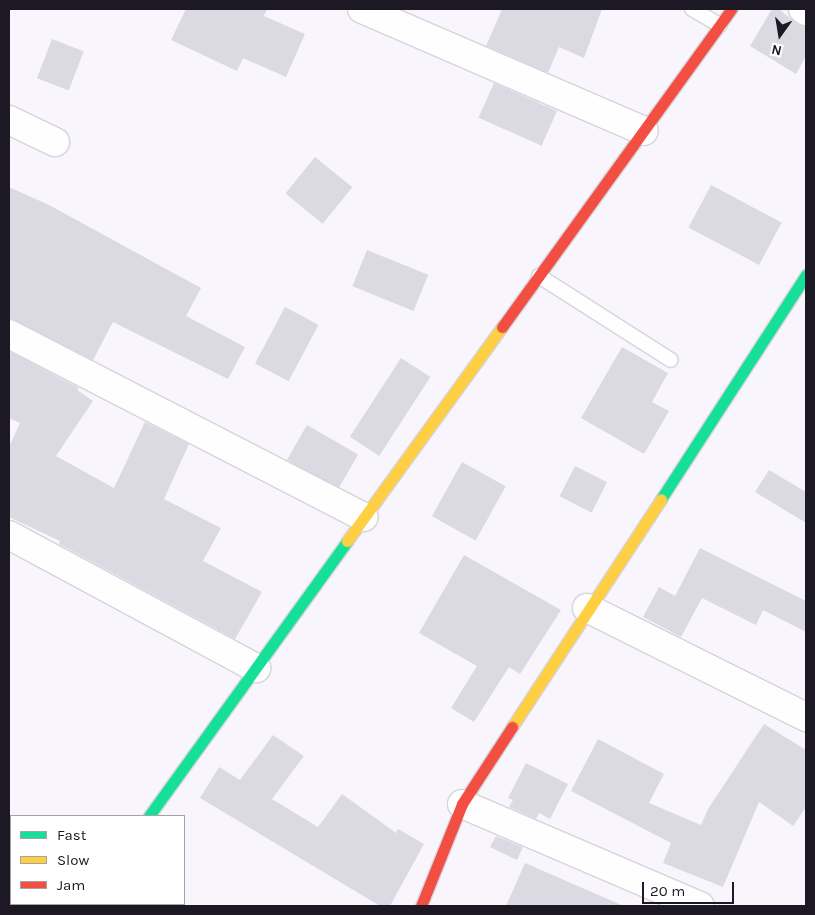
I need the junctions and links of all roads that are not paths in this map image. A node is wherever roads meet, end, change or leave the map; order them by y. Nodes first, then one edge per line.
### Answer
1 (362, 9) edge
2 (692, 9) edge
3 (731, 9) edge
4 (802, 9) edge
5 (806, 11) edge
6 (720, 24) junction
7 (9, 120) edge
8 (644, 132) junction
9 (55, 142) dead end
10 (806, 275) edge
11 (539, 276) junction
12 (9, 334) edge
13 (671, 360) dead end
14 (364, 517) junction
15 (9, 534) edge
16 (587, 608) junction
17 (256, 668) junction
18 (806, 718) edge
19 (462, 804) junction
20 (151, 815) edge
21 (421, 906) edge
22 (700, 906) edge

1 - 8 street
2 - 6 lane
3 - 6 main road
4 - 5 street
6 - 8 main road
7 - 9 street
8 - 11 main road
10 - 16 main road
11 - 13 lane
11 - 14 main road
12 - 14 street
14 - 17 main road
15 - 17 street
16 - 18 street
16 - 19 main road
17 - 20 main road
19 - 21 main road
19 - 22 street

